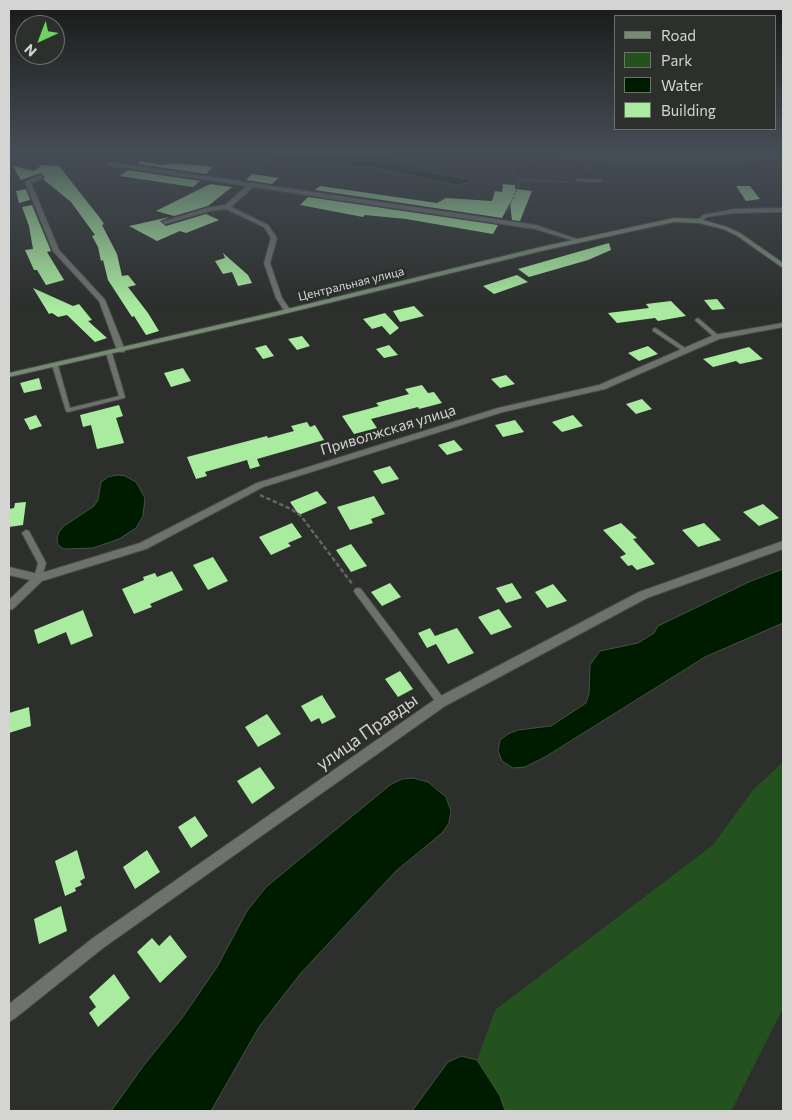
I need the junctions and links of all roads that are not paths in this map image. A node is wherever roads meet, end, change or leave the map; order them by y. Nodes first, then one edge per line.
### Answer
1 (37, 204) edge
2 (383, 204) edge
3 (228, 206) joint
4 (783, 210) edge
5 (700, 221) junction
6 (165, 222) dead end
7 (580, 241) junction
8 (783, 266) edge
9 (287, 311) junction
10 (698, 320) dead end
11 (783, 325) edge
12 (655, 330) dead end
13 (717, 337) junction
14 (121, 350) junction
15 (686, 350) junction
16 (108, 353) junction
17 (55, 364) junction
18 (9, 374) edge
19 (26, 533) dead end
20 (783, 545) edge
21 (9, 571) edge
22 (38, 578) junction
23 (358, 592) road end
24 (9, 606) edge
25 (440, 702) junction
26 (9, 1014) edge

1 - 14 street
2 - 7 street
3 - 6 street
3 - 9 street
4 - 5 street
5 - 7 street, Центральная улица
5 - 8 street, Центральная улица
7 - 9 street, Центральная улица
9 - 14 street, Центральная улица
10 - 13 lane
11 - 13 street, Приволжская улица
12 - 15 lane
13 - 15 street, Приволжская улица
14 - 16 street, Центральная улица
15 - 22 street, Приволжская улица
16 - 17 street, Центральная улица
16 - 17 lane
17 - 18 street, Центральная улица
19 - 22 lane
20 - 25 street, улица Правды
21 - 22 street
22 - 24 street
23 - 25 lane
25 - 26 street, улица Правды

